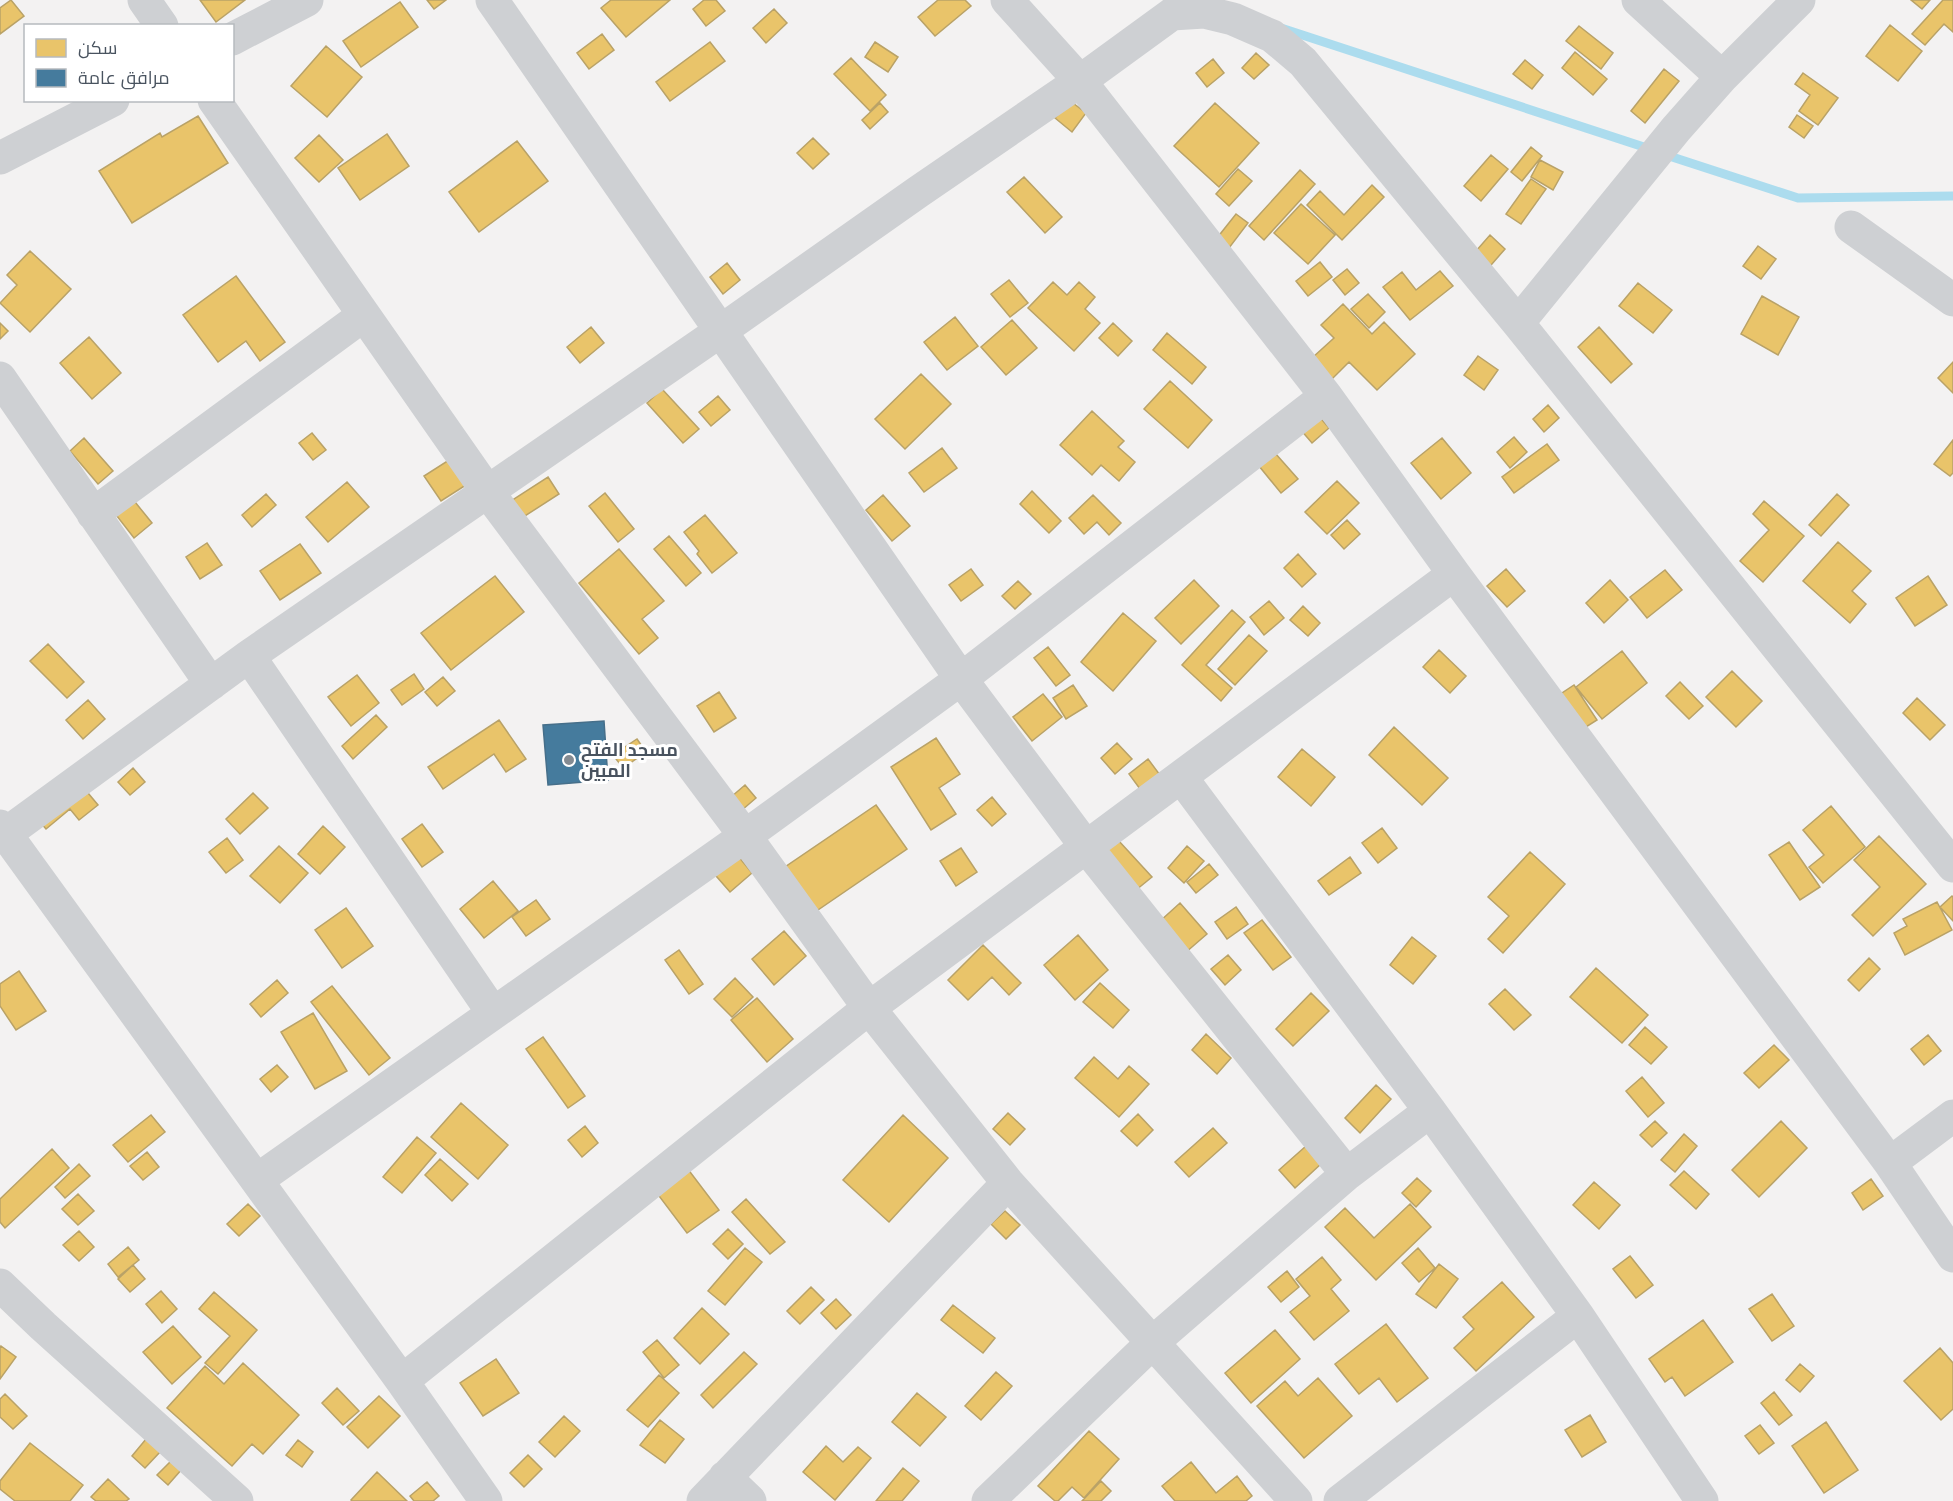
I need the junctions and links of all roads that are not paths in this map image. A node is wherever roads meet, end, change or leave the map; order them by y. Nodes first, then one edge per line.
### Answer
1 (144, 0) edge
2 (307, 0) edge
3 (492, 0) edge
4 (1007, 0) edge
5 (1638, 0) edge
6 (1798, 0) edge
7 (161, 24) edge
8 (234, 38) edge
9 (1722, 77) junction
10 (1080, 81) junction
11 (108, 102) edge
12 (215, 102) edge
13 (0, 158) edge
14 (1851, 227) dead end
15 (1953, 300) edge
16 (364, 315) junction
17 (1518, 324) junction
18 (722, 330) junction
19 (0, 378) edge
20 (1326, 396) junction
21 (487, 491) junction
22 (93, 514) junction
23 (1454, 574) junction
24 (249, 656) junction
25 (961, 679) junction
26 (211, 684) junction
27 (1181, 777) junction
28 (2, 833) edge
29 (745, 836) junction
30 (1087, 848) junction
31 (1953, 866) edge
32 (869, 1008) junction
33 (493, 1013) junction
34 (1430, 1111) junction
35 (1953, 1116) edge
36 (1890, 1163) junction
37 (1347, 1174) junction
38 (257, 1180) junction
39 (1008, 1183) junction
40 (1953, 1256) edge
41 (0, 1285) edge
42 (1578, 1316) junction
43 (1152, 1343) junction
44 (402, 1381) junction
45 (725, 1477) junction
46 (237, 1501) edge
47 (486, 1501) edge
48 (703, 1501) edge
49 (750, 1501) edge
50 (988, 1501) edge
51 (1296, 1501) edge
52 (1340, 1501) edge
53 (1702, 1501) edge

1 - 7 street
2 - 8 street
3 - 18 street
4 - 10 street
5 - 9 street
6 - 9 street
9 - 17 street
10 - 17 street
10 - 18 street
10 - 20 street
11 - 13 street
12 - 16 street
14 - 15 street
16 - 21 street
16 - 22 street
17 - 31 street
18 - 21 street
18 - 25 street
19 - 22 street
20 - 23 street
20 - 25 street
21 - 24 street
21 - 29 street
22 - 26 street
23 - 27 street
23 - 36 street
24 - 26 street
24 - 33 street
25 - 29 street
25 - 30 street
26 - 28 street
27 - 30 street
27 - 34 street
28 - 38 street
29 - 32 street
29 - 33 street
30 - 32 street
30 - 37 street
32 - 39 street
32 - 44 street
33 - 38 street
34 - 37 street
34 - 42 street
35 - 36 street
36 - 40 street
37 - 43 street
38 - 44 street
39 - 43 street
39 - 45 street
41 - 46 street
42 - 52 street
42 - 53 street
43 - 50 street
43 - 51 street
44 - 47 street
45 - 48 street
45 - 49 street

